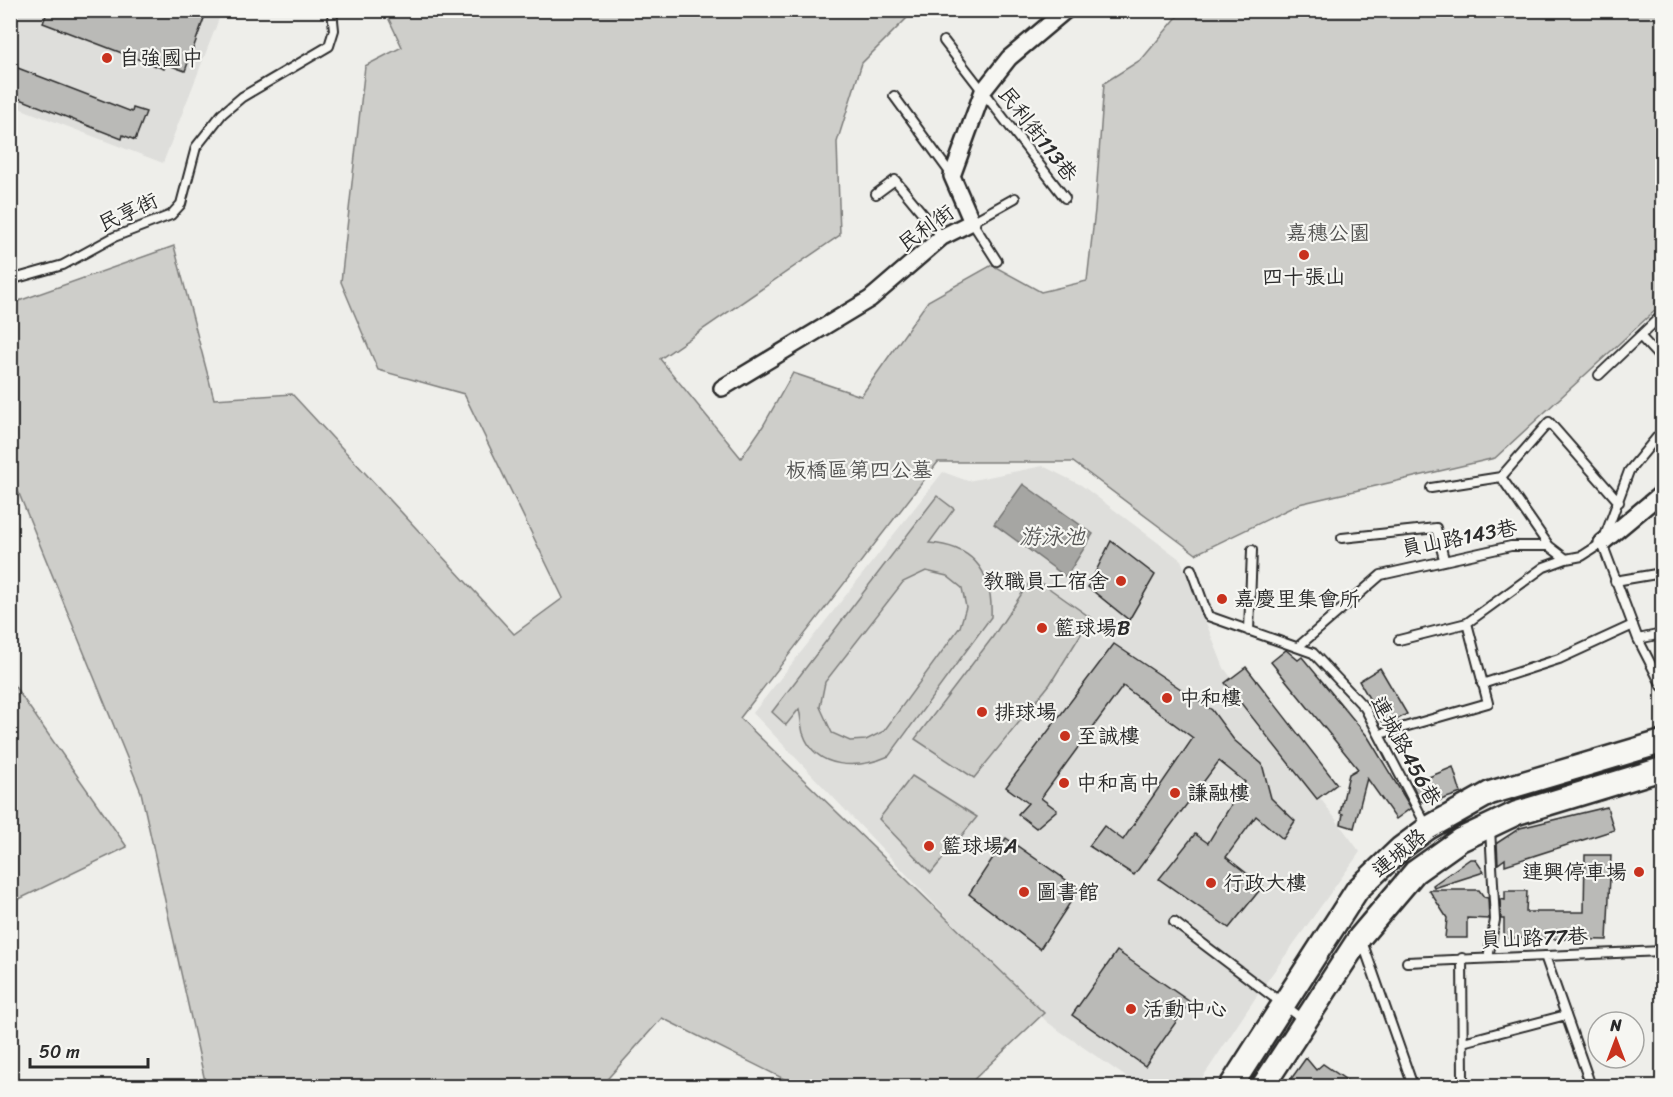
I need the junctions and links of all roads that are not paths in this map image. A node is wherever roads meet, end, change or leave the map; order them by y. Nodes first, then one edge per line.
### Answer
1 (333, 10) edge
2 (1066, 10) edge
3 (944, 41) dead end
4 (983, 91) junction
5 (894, 96) dead end
6 (952, 176) junction
7 (876, 194) dead end
8 (1015, 198) dead end
9 (1065, 198) dead end
10 (972, 222) junction
11 (942, 237) junction
12 (997, 261) dead end
13 (10, 280) edge
14 (1662, 315) edge
15 (1640, 336) junction
16 (1662, 360) edge
17 (1599, 375) dead end
18 (722, 388) dead end
19 (1662, 431) edge
20 (1501, 477) junction
21 (1431, 488) dead end
22 (1662, 493) edge
23 (1619, 502) junction
24 (1342, 538) dead end
25 (1602, 543) junction
26 (1549, 546) junction
27 (1252, 550) dead end
28 (1444, 559) junction
29 (1566, 559) junction
30 (1191, 569) dead end
31 (1662, 573) edge
32 (1615, 581) junction
33 (1467, 623) junction
34 (1633, 625) junction
35 (1249, 631) junction
36 (1662, 634) edge
37 (1638, 639) junction
38 (1399, 640) dead end
39 (1299, 646) junction
40 (1482, 684) junction
41 (1662, 686) edge
42 (1380, 734) junction
43 (1662, 742) edge
44 (1662, 769) edge
45 (1489, 825) junction
46 (1428, 828) junction
47 (1174, 921) dead end
48 (1359, 937) junction
49 (1662, 951) edge
50 (1545, 956) junction
51 (1462, 958) junction
52 (1488, 958) junction
53 (1407, 962) dead end
54 (1283, 1004) junction
55 (1566, 1014) junction
56 (1305, 1021) junction
57 (1463, 1042) junction
58 (1463, 1078) dead end
59 (1231, 1086) edge
60 (1263, 1086) edge
61 (1413, 1086) edge
62 (1591, 1086) edge

1 - 13 lane, 民享街
2 - 4 street, 民利街
3 - 4 lane, 民利街113巷
4 - 6 street, 民利街
4 - 9 lane, 民利街113巷
5 - 6 lane
6 - 10 street, 民利街
7 - 11 lane
8 - 10 lane
10 - 11 street, 民利街
10 - 12 lane
11 - 18 street, 民利街
14 - 15 lane
15 - 16 lane
15 - 17 lane
19 - 23 lane
20 - 21 lane
20 - 23 lane
20 - 26 lane
22 - 25 street
23 - 25 lane
24 - 28 lane
25 - 29 lane
25 - 32 lane
26 - 28 lane, 員山路143巷
26 - 29 lane, 員山路143巷
27 - 35 lane
28 - 39 lane, 員山路143巷
29 - 33 lane
30 - 35 lane, 連城路456巷
31 - 32 lane
32 - 34 lane
33 - 38 lane
33 - 40 lane
34 - 37 lane
34 - 40 lane
35 - 39 lane, 連城路456巷
36 - 37 lane
37 - 41 lane
39 - 42 lane, 連城路456巷
40 - 42 lane
42 - 46 lane, 連城路456巷
43 - 46 main road, 連城路
44 - 45 main road, 連城路
45 - 48 main road, 連城路
45 - 52 lane
46 - 54 main road, 連城路
47 - 54 lane
48 - 56 main road, 連城路
48 - 61 lane
49 - 50 lane, 員山路77巷
50 - 52 lane, 員山路77巷
50 - 55 lane
51 - 52 lane, 員山路77巷
51 - 53 lane, 員山路77巷
51 - 57 lane
54 - 56 lane
54 - 59 main road, 連城路
55 - 57 lane
55 - 62 lane
56 - 60 main road, 連城路
57 - 58 lane

